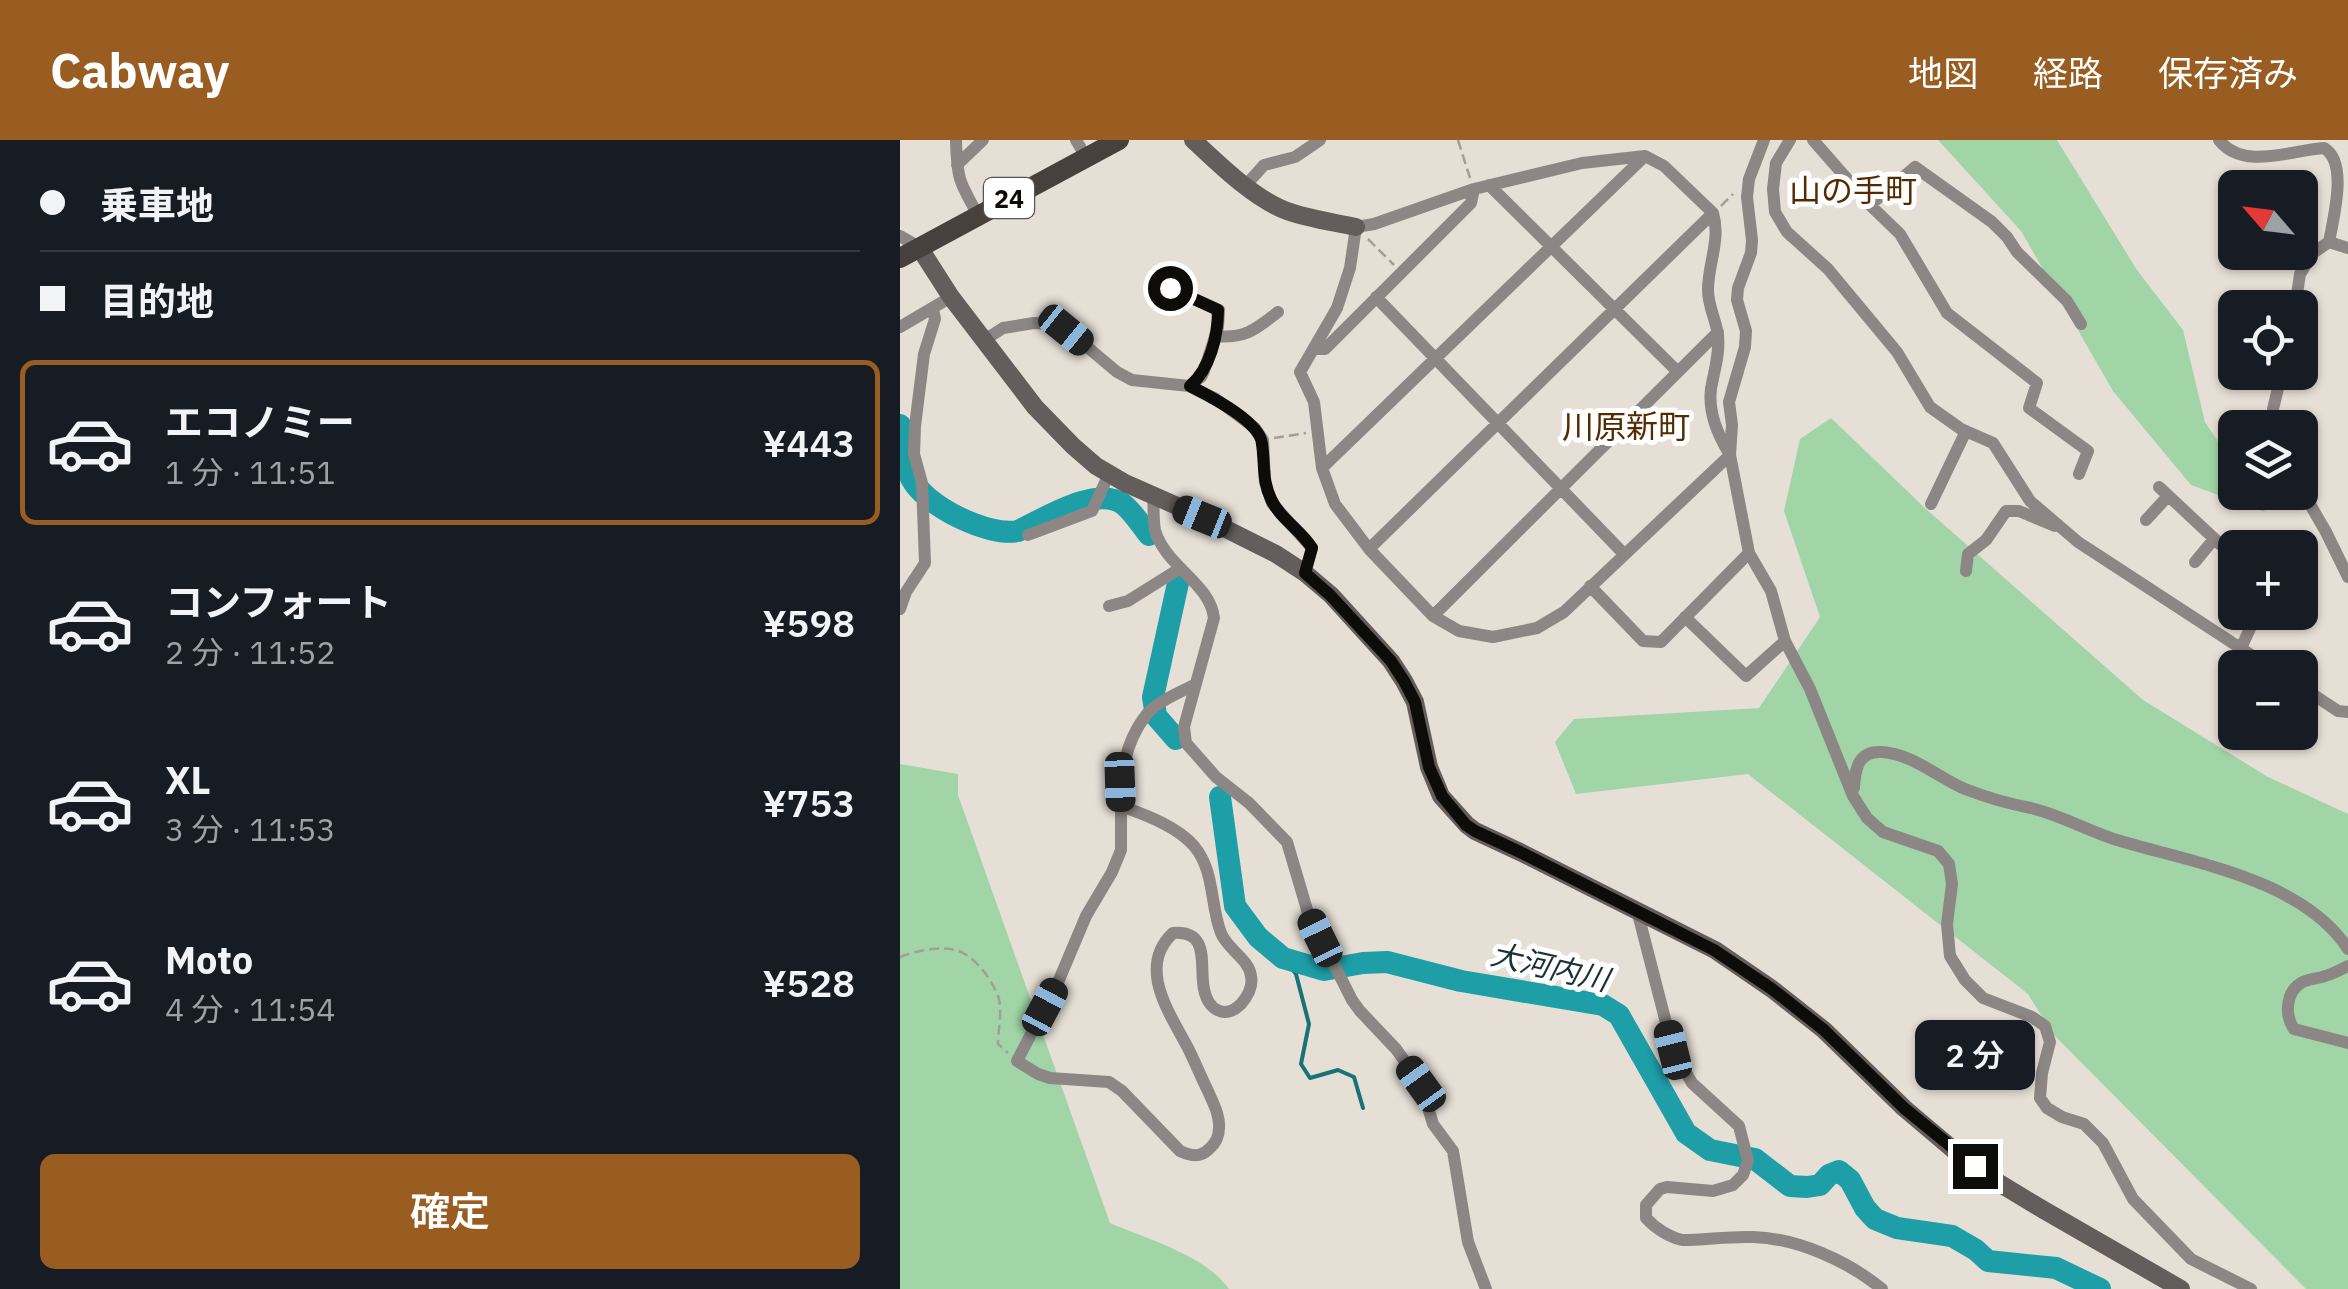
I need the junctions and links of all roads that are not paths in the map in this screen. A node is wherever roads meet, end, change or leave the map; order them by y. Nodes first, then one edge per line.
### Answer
1 (956, 140) edge
2 (982, 140) edge
3 (1119, 140) edge
4 (1192, 140) edge
5 (1320, 140) edge
6 (1764, 140) edge
7 (1790, 140) edge
8 (1813, 140) edge
9 (2220, 140) edge
10 (1081, 149) edge
11 (1646, 156) junction
12 (957, 165) junction
13 (1246, 186) junction
14 (1489, 186) junction
15 (1474, 189) junction
16 (1870, 205) junction
17 (1713, 214) junction
18 (978, 215) junction
19 (1356, 227) junction
20 (900, 236) edge
21 (2329, 242) junction
22 (1551, 247) junction
23 (919, 248) junction
24 (2348, 248) edge
25 (900, 258) edge
26 (1170, 288) dead end
27 (2297, 290) edge
28 (1376, 297) junction
29 (951, 298) junction
30 (933, 309) junction
31 (1614, 309) junction
32 (1278, 312) dead end
33 (2081, 324) dead end
34 (900, 327) edge
35 (1718, 332) junction
36 (1215, 336) junction
37 (984, 341) junction
38 (1314, 349) junction
39 (1436, 359) junction
40 (1678, 372) junction
41 (1190, 386) junction
42 (1498, 423) junction
43 (1966, 431) junction
44 (1730, 455) junction
45 (1322, 468) junction
46 (2079, 474) dead end
47 (1105, 483) junction
48 (1561, 488) junction
49 (1153, 496) junction
50 (1932, 504) dead end
51 (2313, 510) edge
52 (2146, 520) dead end
53 (2066, 532) junction
54 (1028, 535) dead end
55 (2214, 539) junction
56 (2218, 543) edge
57 (1368, 549) junction
58 (1749, 553) junction
59 (1624, 554) junction
60 (2195, 562) dead end
61 (1179, 569) junction
62 (1966, 571) dead end
63 (1305, 573) junction
64 (2348, 578) edge
65 (1590, 586) junction
66 (1109, 606) dead end
67 (900, 609) edge
68 (1432, 616) junction
69 (1685, 618) junction
70 (2250, 630) edge
71 (1784, 642) junction
72 (2241, 648) junction
73 (2244, 650) edge
74 (1196, 684) junction
75 (2318, 698) edge
76 (2348, 712) edge
77 (1853, 796) junction
78 (1121, 806) junction
79 (1637, 910) junction
80 (2348, 949) edge
81 (2348, 966) edge
82 (2348, 1043) edge
83 (1486, 1289) edge
84 (1882, 1289) edge
85 (2181, 1289) edge
86 (2251, 1289) edge

1 - 12 street
2 - 12 street
3 - 10 main road, 24
4 - 13 street
5 - 13 street
6 - 44 street
7 - 43 street
8 - 16 street
9 - 21 street
10 - 18 main road, 24
11 - 14 street
11 - 17 street
11 - 22 street
12 - 18 street
13 - 19 street
14 - 15 street
14 - 22 street
15 - 19 street
15 - 28 street
16 - 33 street
16 - 46 street
17 - 31 street
17 - 35 street
18 - 23 main road, 24
19 - 38 street
20 - 23 street
21 - 24 street
21 - 27 street
22 - 31 street
22 - 39 street
23 - 25 main road, 24
23 - 29 street
26 - 36 street
28 - 38 street
28 - 39 street
29 - 30 street
29 - 37 street
30 - 34 street
30 - 67 street
31 - 40 street
31 - 42 street
32 - 36 street
35 - 40 street
35 - 44 street
36 - 41 street
37 - 41 street
37 - 47 street
38 - 45 street
39 - 42 street
39 - 45 street
40 - 48 street
41 - 63 street
42 - 48 street
42 - 57 street
43 - 50 street
43 - 53 street
44 - 58 street
44 - 59 street
45 - 57 street
47 - 49 street
47 - 54 street
48 - 59 street
48 - 68 street
49 - 61 street
49 - 63 street
51 - 64 street
52 - 55 street
53 - 62 street
53 - 72 street
55 - 56 street
55 - 60 street
57 - 68 street
58 - 69 street
58 - 71 street
59 - 65 street
61 - 66 street
61 - 74 street
63 - 79 street
65 - 68 street
65 - 69 street
69 - 71 street
70 - 72 street
71 - 77 street
72 - 73 street
74 - 78 street
74 - 83 street
75 - 76 street
77 - 80 street
77 - 86 street
78 - 78 street
79 - 84 street
79 - 85 street
81 - 82 street

